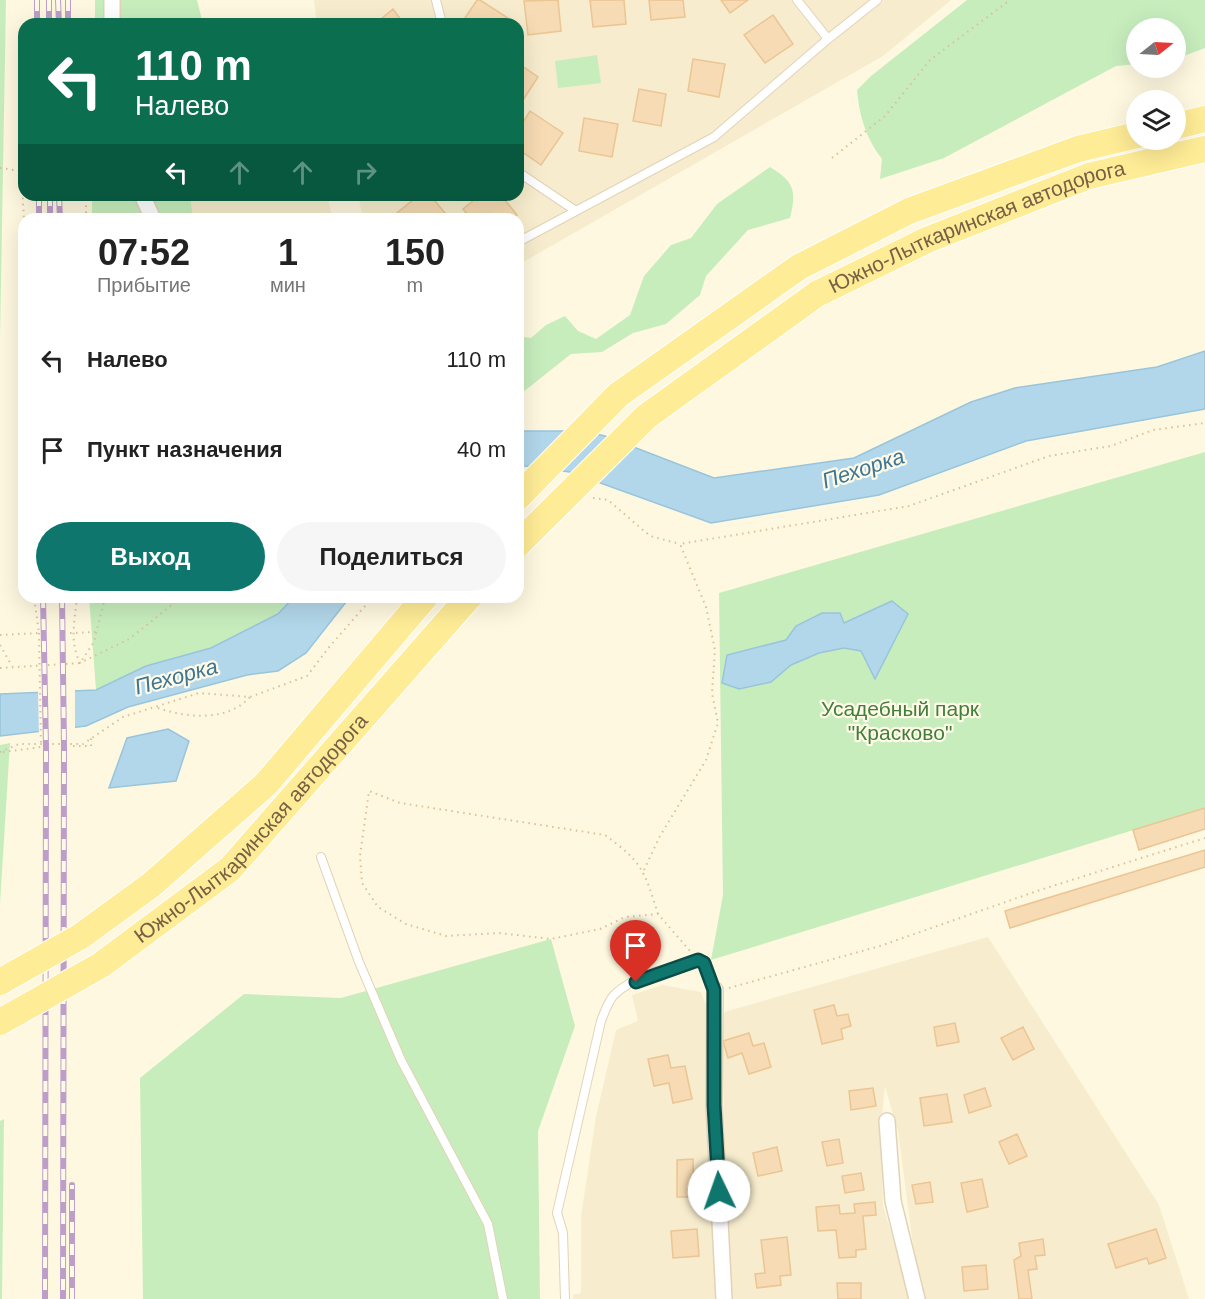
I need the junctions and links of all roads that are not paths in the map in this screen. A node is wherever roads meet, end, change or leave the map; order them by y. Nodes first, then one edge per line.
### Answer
1 (112, 0) edge
2 (436, 0) edge
3 (797, 0) edge
4 (877, 0) edge
5 (112, 18) edge
6 (440, 18) edge
7 (828, 39) junction
8 (1205, 119) edge
9 (1186, 124) edge
10 (1126, 138) edge
11 (1205, 149) edge
12 (524, 176) edge
13 (576, 211) junction
14 (524, 239) edge
15 (524, 491) edge
16 (524, 538) edge
17 (420, 603) edge
18 (464, 603) edge
19 (321, 857) dead end
20 (0, 982) edge
21 (714, 990) joint
22 (0, 1022) edge
23 (887, 1121) dead end
24 (503, 1299) edge
25 (565, 1299) edge
26 (724, 1299) edge
27 (917, 1299) edge

1 - 5 street
2 - 6 lane
3 - 7 lane
4 - 7 lane
7 - 13 lane
8 - 9 main road
10 - 15 main road, Южно-Лыткаринская автодорога
11 - 16 main road, Южно-Лыткаринская автодорога, bridge
12 - 13 lane
13 - 14 lane
17 - 20 main road, Южно-Лыткаринская автодорога, bridge
18 - 22 main road, Южно-Лыткаринская автодорога, bridge
19 - 24 lane
21 - 25 lane
21 - 26 street
23 - 27 street

